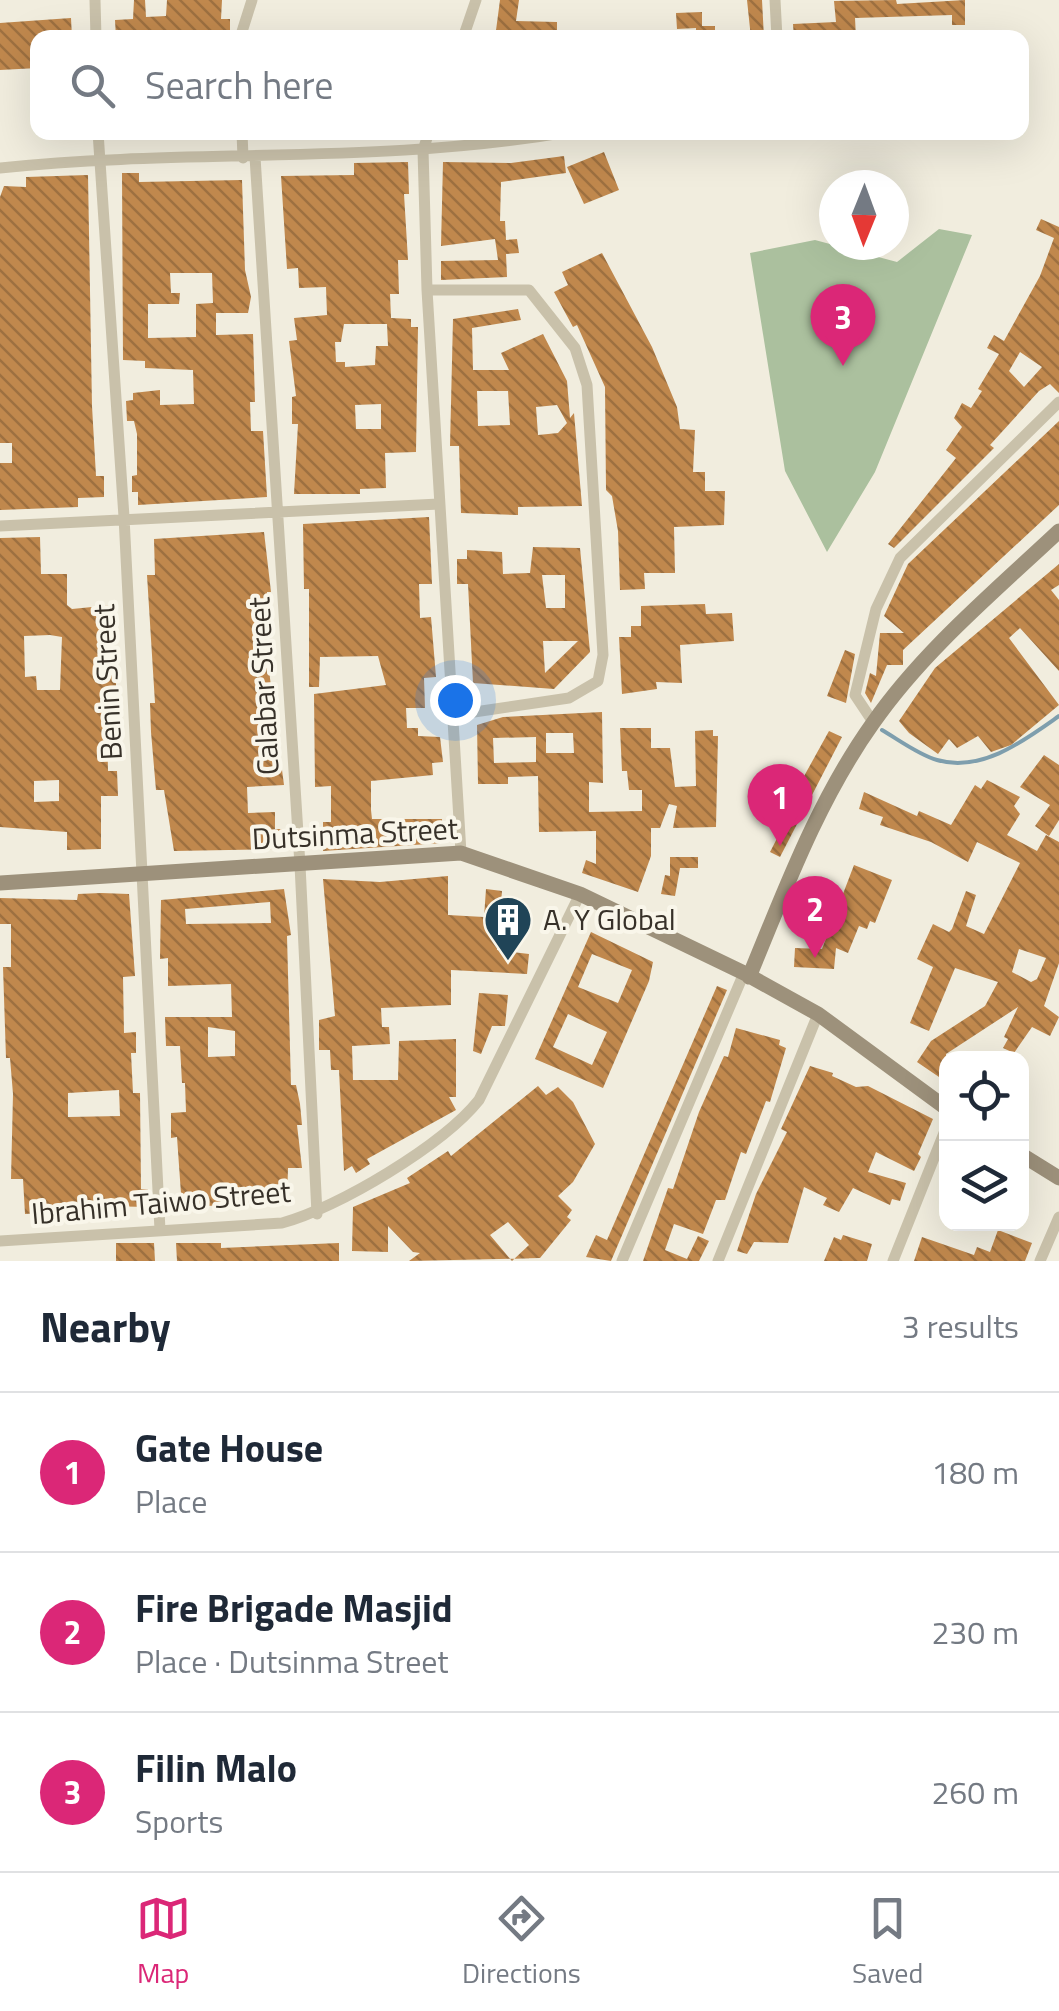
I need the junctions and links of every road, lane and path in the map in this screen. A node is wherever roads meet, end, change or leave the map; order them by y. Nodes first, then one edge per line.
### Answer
1 (95, 0) edge
2 (252, 0) edge
3 (476, 0) edge
4 (775, 0) edge
5 (96, 30) edge
6 (243, 30) edge
7 (466, 30) edge
8 (777, 30) edge
9 (98, 140) edge
10 (244, 140) edge
11 (426, 140) edge
12 (521, 140) edge
13 (423, 150) junction
14 (249, 157) junction
15 (98, 158) junction
16 (0, 168) edge
17 (426, 290) junction
18 (1059, 402) edge
19 (439, 504) junction
20 (279, 514) junction
21 (124, 517) junction
22 (0, 526) edge
23 (1059, 531) edge
24 (454, 715) junction
25 (873, 722) junction
26 (461, 853) junction
27 (300, 865) junction
28 (143, 872) junction
29 (0, 883) edge
30 (580, 894) junction
31 (746, 975) junction
32 (818, 1014) junction
33 (939, 1103) edge
34 (941, 1141) edge
35 (1029, 1159) edge
36 (1059, 1178) edge
37 (317, 1214) junction
38 (1059, 1217) edge
39 (160, 1230) junction
40 (0, 1239) edge
41 (622, 1261) edge
42 (718, 1261) edge
43 (893, 1261) edge
44 (1040, 1261) edge

1 - 5 street
2 - 6 street
3 - 7 street
4 - 8 street
9 - 15 street, Benin Street
10 - 14 street, Calabar Street
11 - 13 street
12 - 13 street
13 - 14 street
13 - 17 street
14 - 15 street
14 - 20 street, Calabar Street
15 - 16 street
15 - 21 street, Benin Street
17 - 19 street
17 - 24 street
18 - 25 street
19 - 20 street
19 - 24 street
20 - 21 street
20 - 27 street, Calabar Street
21 - 22 street
21 - 28 street, Benin Street
23 - 25 street
24 - 26 street
25 - 31 street
26 - 27 street, Dutsinma Street
26 - 30 street, Dutsinma Street
27 - 28 street, Dutsinma Street
27 - 37 street, Calabar Street
28 - 29 street, Dutsinma Street
28 - 39 street, Benin Street
30 - 31 street, Dutsinma Street
30 - 37 street, Ibrahim Taiwo Street
31 - 32 street, Dutsinma Street
31 - 41 street
32 - 33 street, Dutsinma Street
32 - 42 street
34 - 43 street
35 - 36 street
37 - 39 street, Ibrahim Taiwo Street
38 - 44 street
39 - 40 street, Ibrahim Taiwo Street

